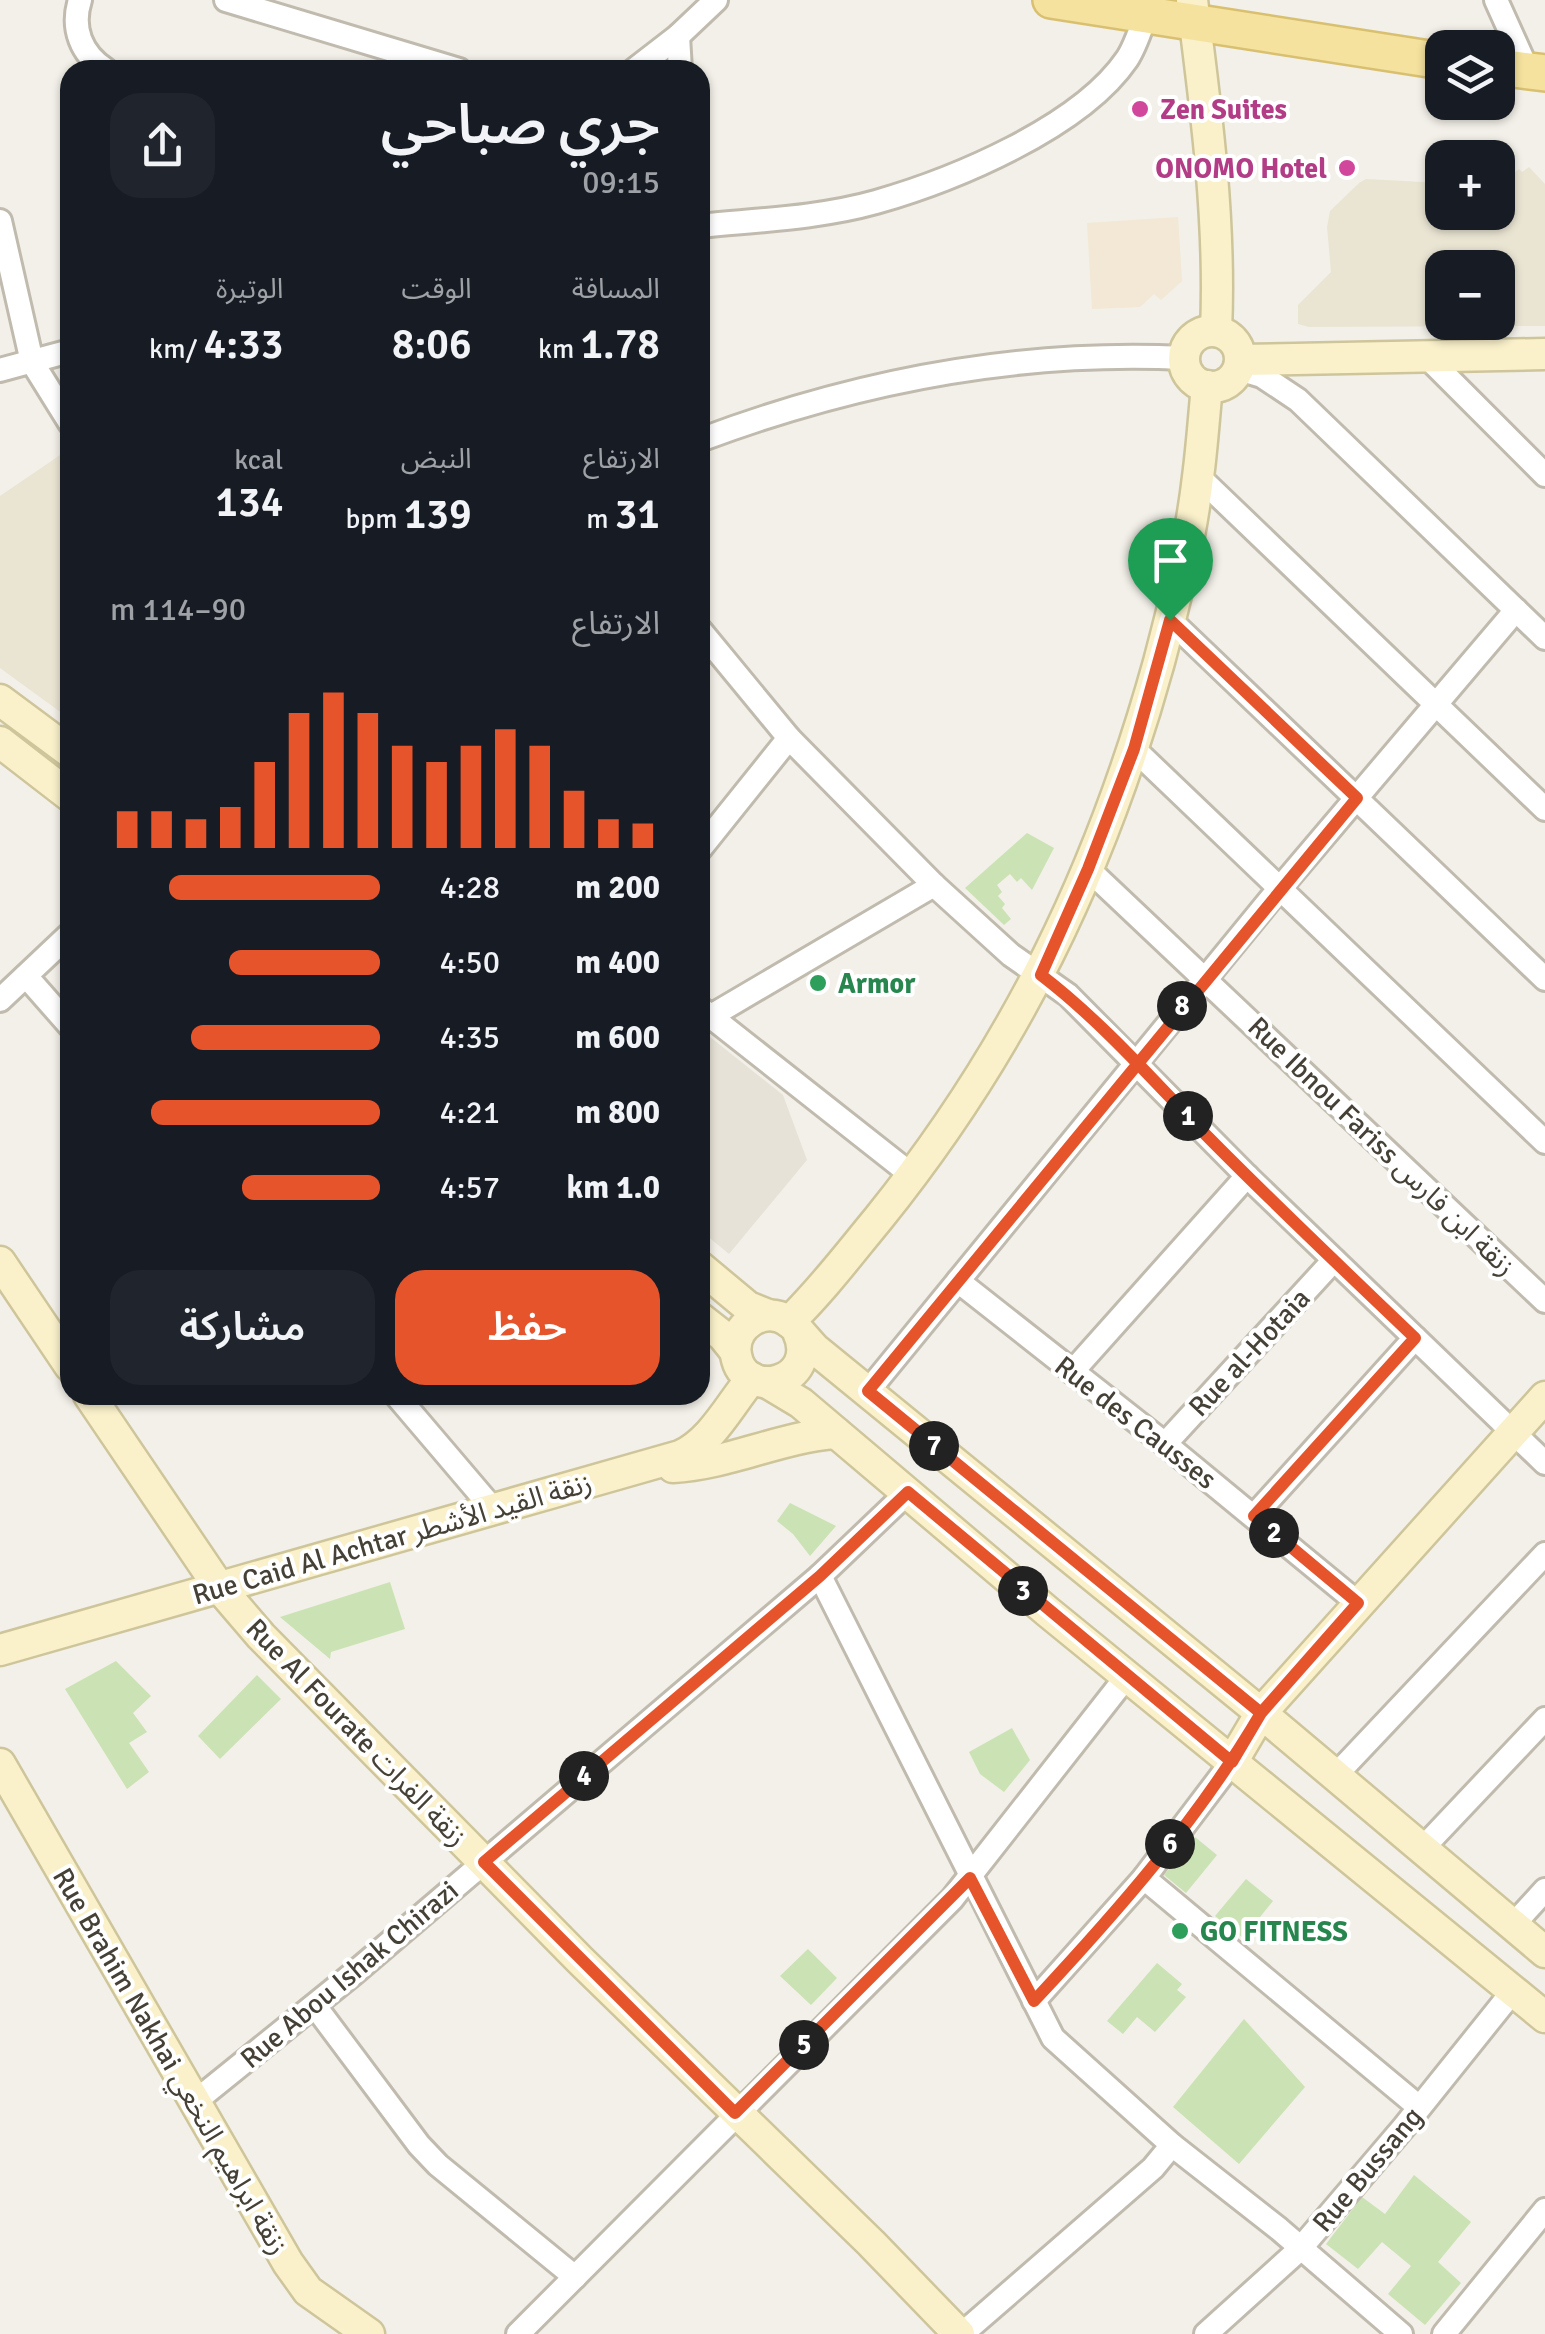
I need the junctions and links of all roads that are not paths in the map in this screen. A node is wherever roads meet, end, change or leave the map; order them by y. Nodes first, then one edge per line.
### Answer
1 (80, 0) edge
2 (226, 0) edge
3 (716, 0) edge
4 (1052, 0) edge
5 (1496, 0) edge
6 (1194, 12) edge
7 (1146, 17) junction
8 (678, 36) junction
9 (1425, 57) edge
10 (94, 60) edge
11 (426, 60) edge
12 (647, 60) edge
13 (679, 60) edge
14 (1524, 70) edge
15 (0, 221) edge
16 (710, 225) edge
17 (1216, 331) junction
18 (1545, 354) edge
19 (60, 355) edge
20 (1426, 356) junction
21 (1184, 358) junction
22 (32, 362) junction
23 (1240, 365) junction
24 (0, 370) edge
25 (1206, 386) junction
26 (60, 407) edge
27 (710, 437) edge
28 (1545, 475) edge
29 (1198, 477) junction
30 (1516, 610) junction
31 (1170, 620) junction
32 (1545, 638) edge
33 (710, 642) edge
34 (0, 700) edge
35 (1436, 705) junction
36 (789, 738) junction
37 (0, 742) edge
38 (60, 745) edge
39 (1134, 749) junction
40 (60, 788) edge
41 (1357, 798) junction
42 (1545, 808) edge
43 (710, 835) edge
44 (1088, 869) junction
45 (934, 885) junction
46 (1280, 888) junction
47 (60, 944) edge
48 (1041, 975) junction
49 (26, 976) junction
50 (1206, 978) junction
51 (1545, 979) edge
52 (0, 1000) edge
53 (710, 1009) edge
54 (60, 1015) edge
55 (710, 1016) edge
56 (1136, 1063) junction
57 (1545, 1142) edge
58 (913, 1176) junction
59 (1247, 1176) junction
60 (1334, 1260) junction
61 (0, 1262) edge
62 (710, 1275) edge
63 (958, 1281) junction
64 (1545, 1301) edge
65 (785, 1323) junction
66 (710, 1327) edge
67 (1415, 1338) junction
68 (60, 1351) edge
69 (735, 1351) junction
70 (1072, 1372) junction
71 (759, 1380) junction
72 (868, 1391) junction
73 (1545, 1397) edge
74 (97, 1405) edge
75 (405, 1405) edge
76 (1514, 1432) junction
77 (836, 1433) junction
78 (1165, 1444) junction
79 (661, 1462) junction
80 (1545, 1462) edge
81 (908, 1492) junction
82 (493, 1509) junction
83 (1254, 1516) junction
84 (1545, 1554) edge
85 (820, 1576) junction
86 (219, 1587) junction
87 (1358, 1603) junction
88 (0, 1650) edge
89 (1126, 1676) junction
90 (1261, 1713) junction
91 (1545, 1719) edge
92 (1232, 1762) junction
93 (0, 1764) edge
94 (1334, 1777) junction
95 (1422, 1850) junction
96 (484, 1862) junction
97 (970, 1878) junction
98 (1144, 1878) junction
99 (1545, 1890) edge
100 (1512, 1925) junction
101 (1545, 1952) edge
102 (1512, 1990) junction
103 (1034, 2001) junction
104 (315, 2006) junction
105 (1545, 2017) edge
106 (196, 2100) junction
107 (1419, 2107) junction
108 (735, 2113) junction
109 (1172, 2145) junction
110 (1545, 2210) edge
111 (1536, 2237) edge
112 (1300, 2249) junction
113 (575, 2276) junction
114 (369, 2334) edge
115 (518, 2334) edge
116 (961, 2334) edge
117 (1206, 2334) edge
118 (1401, 2334) edge
119 (1444, 2334) edge

1 - 10 street
2 - 11 street
3 - 8 street
4 - 7 main road
5 - 14 street
6 - 7 main road
6 - 9 main road
6 - 17 street
7 - 16 street
8 - 12 street
8 - 13 street
15 - 22 street
17 - 21 street
17 - 23 street
18 - 20 street
19 - 22 street
20 - 23 street
20 - 28 street
21 - 25 street
21 - 27 street
22 - 24 street
22 - 26 street
23 - 25 street
23 - 30 street
25 - 29 street
29 - 31 street
29 - 35 street
30 - 32 street
30 - 35 street
31 - 39 street
31 - 41 street
33 - 36 street
34 - 38 street
35 - 41 street
35 - 42 street
36 - 43 street
36 - 45 street
37 - 40 street
39 - 44 street
39 - 46 street
41 - 46 street
41 - 51 street
44 - 48 street
44 - 50 street, Rue Ibnou Fariss زنقة ابن فارس
45 - 48 street
45 - 53 street
46 - 50 street
46 - 57 street
47 - 49 street
48 - 56 street
48 - 58 street
49 - 52 street
49 - 54 street
50 - 56 street
50 - 64 street, Rue Ibnou Fariss زنقة ابن فارس
55 - 58 street
56 - 59 street
56 - 63 street
58 - 65 street
59 - 60 street
59 - 70 street
60 - 67 street
60 - 78 street, Rue al-Hotaia
61 - 68 street
62 - 65 street
63 - 70 street, Rue des Causses
63 - 72 street
65 - 69 street
65 - 71 street
65 - 72 street
66 - 69 street
67 - 76 street
67 - 83 street
69 - 71 street
70 - 78 street, Rue des Causses
71 - 77 street
71 - 79 street, Rue Caid Al Achtar زنقة القيد الأشطر
72 - 90 street
73 - 76 street
74 - 86 street, Rue Al Fourate زنقة الفرات
75 - 82 street
76 - 80 street
76 - 87 street
77 - 79 street
77 - 81 street
78 - 83 street, Rue des Causses
79 - 82 street, Rue Caid Al Achtar زنقة القيد الأشطر
81 - 85 street, Rue Abou Ishak Chirazi
81 - 89 street
82 - 86 street, Rue Caid Al Achtar زنقة القيد الأشطر
83 - 87 street, Rue des Causses
84 - 94 street
85 - 96 street, Rue Abou Ishak Chirazi
85 - 97 street
86 - 88 street, Rue Caid Al Achtar زنقة القيد الأشطر
86 - 96 street, Rue Al Fourate زنقة الفرات
87 - 90 street
89 - 92 street
89 - 97 street
90 - 92 street
90 - 94 street
91 - 95 street
92 - 98 street
92 - 102 street
93 - 106 street, Rue Brahim Nakhai زنقة ابراهيم النخعي
94 - 95 street
95 - 100 street
96 - 104 street, Rue Abou Ishak Chirazi
96 - 108 street, Rue Al Fourate زنقة الفرات
97 - 103 street
97 - 108 street
98 - 103 street
98 - 107 street
99 - 100 street
100 - 101 street
102 - 105 street
102 - 107 street, Rue Bussang
103 - 109 street
104 - 106 street, Rue Abou Ishak Chirazi
104 - 113 street
106 - 114 street, Rue Brahim Nakhai زنقة ابراهيم النخعي
107 - 112 street, Rue Bussang
108 - 113 street
108 - 116 street, Rue Al Fourate زنقة الفرات
109 - 112 street
109 - 116 street
110 - 111 street
111 - 119 street
112 - 117 street, Rue Bussang
112 - 118 street
113 - 115 street

